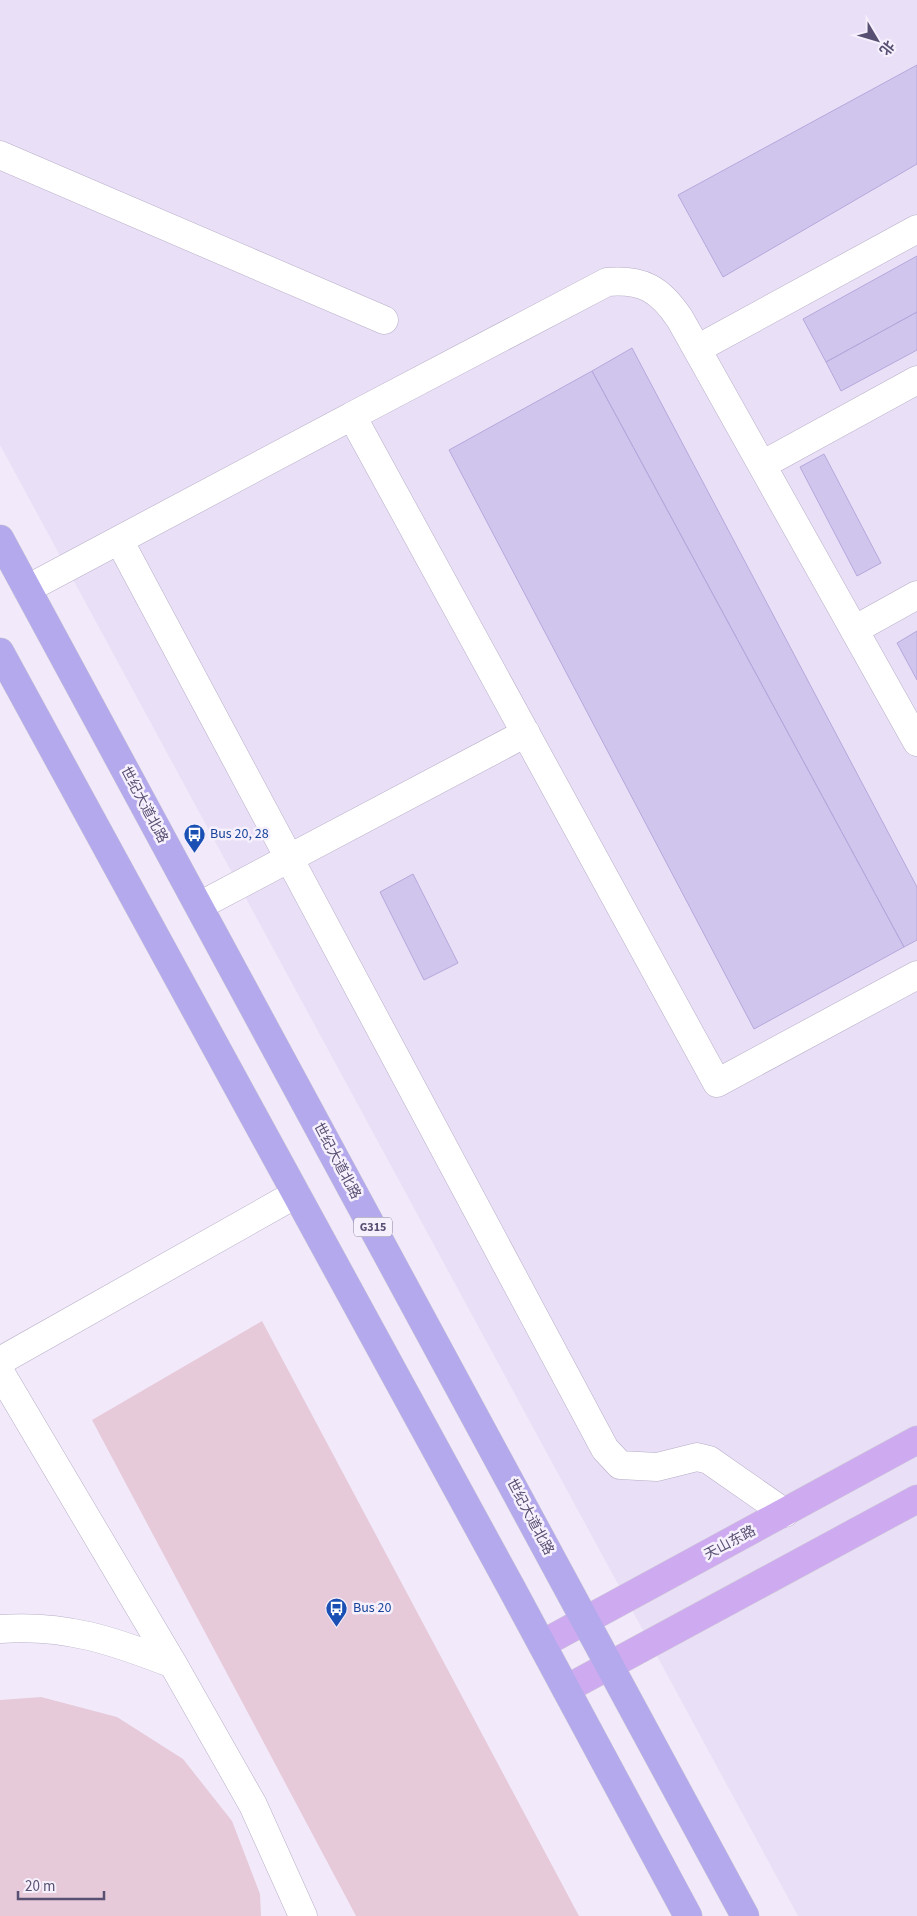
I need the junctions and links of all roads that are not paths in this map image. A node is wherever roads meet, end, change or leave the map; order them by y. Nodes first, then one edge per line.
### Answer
1 (0, 155) edge
2 (917, 229) edge
3 (384, 320) dead end
4 (697, 350) junction
5 (917, 380) edge
6 (352, 416) junction
7 (762, 465) junction
8 (0, 539) edge
9 (119, 540) junction
10 (27, 589) junction
11 (917, 595) edge
12 (854, 630) junction
13 (0, 652) edge
14 (526, 734) junction
15 (917, 742) edge
16 (289, 858) junction
17 (199, 906) junction
18 (917, 975) edge
19 (296, 1194) junction
20 (0, 1361) edge
21 (0, 1372) edge
22 (917, 1440) edge
23 (917, 1499) edge
24 (785, 1513) junction
25 (586, 1620) junction
26 (0, 1628) edge
27 (542, 1644) junction
28 (173, 1664) junction
29 (609, 1665) junction
30 (566, 1689) junction
31 (303, 1916) edge
32 (688, 1916) edge
33 (745, 1916) edge

1 - 3 street
2 - 4 street
4 - 6 street
4 - 7 street
5 - 7 street
6 - 9 street
6 - 14 street
7 - 12 street
8 - 10 highway, 世纪大道北路 / G315
9 - 10 street
9 - 16 street
10 - 17 highway, 世纪大道北路 / G315
11 - 12 street
12 - 15 street
13 - 19 highway
14 - 16 street
14 - 18 street
16 - 17 street
16 - 24 street
17 - 25 highway, 世纪大道北路 / G315
19 - 20 street
19 - 27 highway
21 - 28 street
22 - 24 main road, 天山东路
23 - 29 main road
24 - 25 main road, 天山东路
25 - 27 main road, 天山东路
25 - 29 highway, 世纪大道北路 / G315
26 - 28 street
27 - 30 highway
28 - 31 street
29 - 30 main road
29 - 33 highway, 世纪大道北路 / G315
30 - 32 highway

